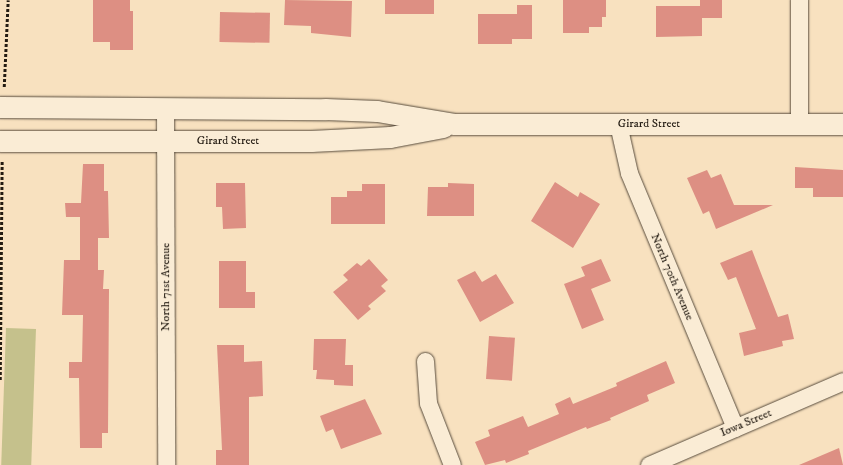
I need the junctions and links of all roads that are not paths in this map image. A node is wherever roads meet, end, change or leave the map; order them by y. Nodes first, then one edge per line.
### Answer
1 (799, 0) edge
2 (2, 107) edge
3 (165, 109) junction
4 (455, 124) junction
5 (618, 124) junction
6 (799, 124) junction
7 (843, 124) edge
8 (2, 142) edge
9 (165, 142) junction
10 (425, 361) dead end
11 (843, 381) edge
12 (735, 428) junction
13 (166, 465) edge
14 (452, 465) edge
15 (649, 465) edge

1 - 6 street
2 - 3 street, Girard Street
3 - 4 street, Girard Street
3 - 9 street, North 71st Avenue
4 - 5 street, Girard Street
4 - 9 street, Girard Street
5 - 6 street, Girard Street
5 - 12 street, North 70th Avenue
6 - 7 street, Girard Street
8 - 9 street, Girard Street
9 - 13 street, North 71st Avenue
10 - 14 street
11 - 12 street, Iowa Street
12 - 15 street, Iowa Street

